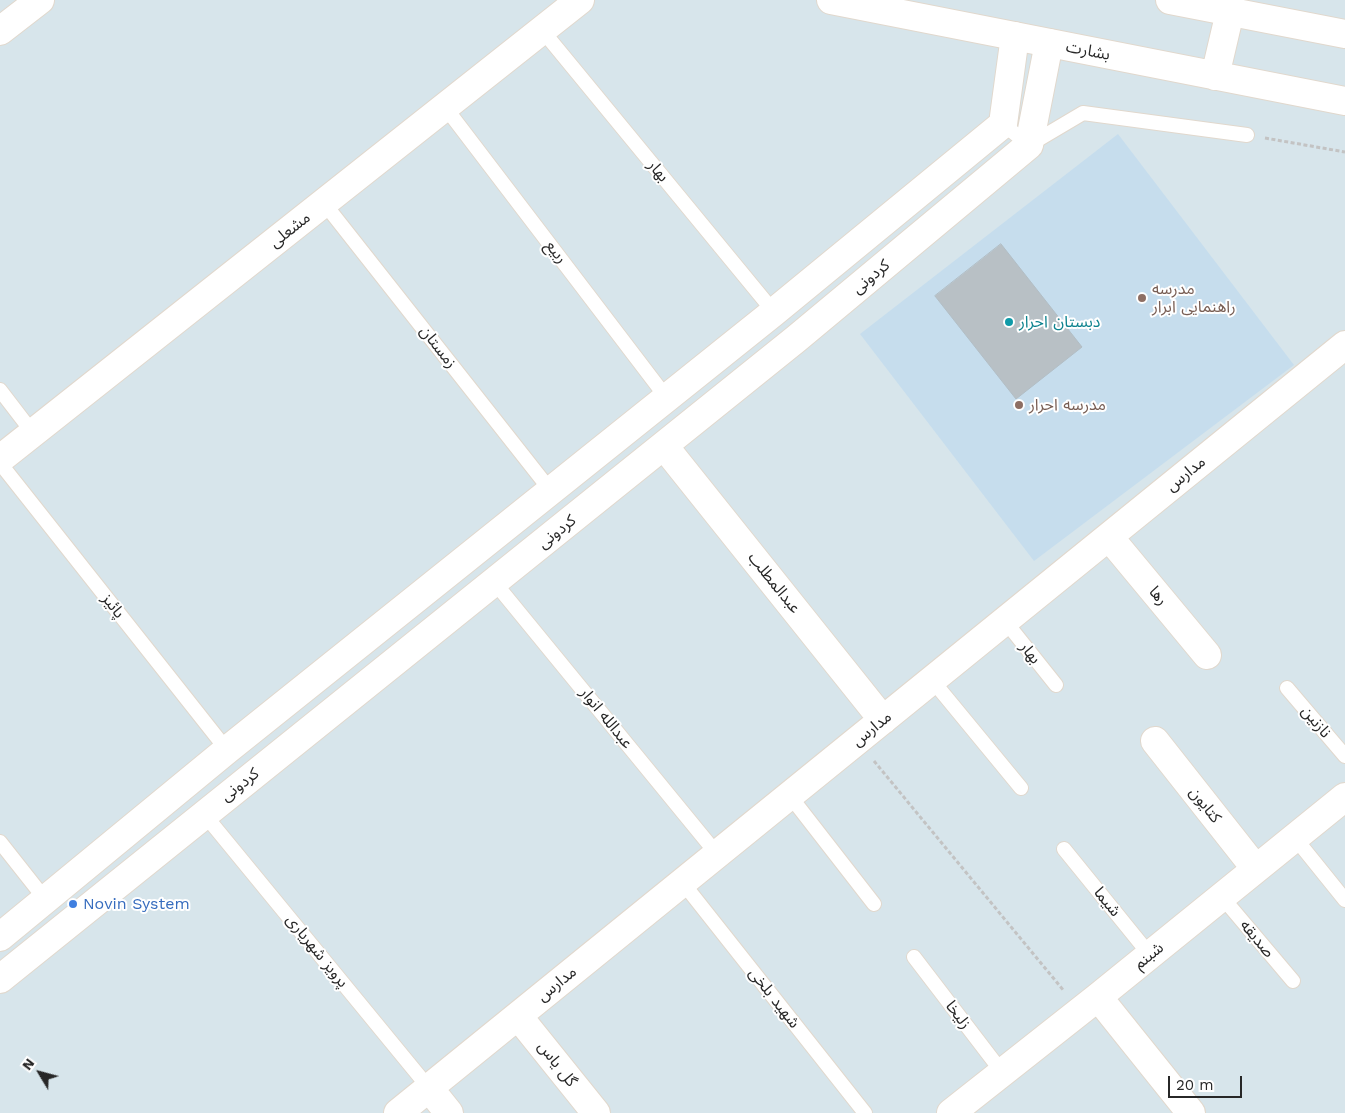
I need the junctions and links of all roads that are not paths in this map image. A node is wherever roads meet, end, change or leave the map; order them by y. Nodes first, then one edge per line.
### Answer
1 (40, 0) edge
2 (580, 0) edge
3 (831, 0) edge
4 (1170, 0) edge
5 (1230, 12) junction
6 (542, 30) junction
7 (0, 31) edge
8 (1345, 34) edge
9 (1015, 36) junction
10 (1049, 43) junction
11 (1215, 76) junction
12 (1345, 101) edge
13 (445, 107) junction
14 (1002, 124) junction
15 (1247, 135) road end
16 (1029, 145) junction
17 (324, 203) junction
18 (774, 312) junction
19 (796, 340) junction
20 (1345, 346) edge
21 (0, 390) edge
22 (666, 397) junction
23 (34, 433) junction
24 (664, 446) junction
25 (0, 461) edge
26 (551, 491) junction
27 (1109, 537) junction
28 (495, 583) junction
29 (1005, 621) junction
30 (376, 631) junction
31 (1207, 655) dead end
32 (398, 660) junction
33 (932, 680) junction
34 (1056, 685) dead end
35 (1287, 688) dead end
36 (883, 720) junction
37 (1155, 741) dead end
38 (227, 750) junction
39 (1345, 756) edge
40 (1020, 788) dead end
41 (790, 796) junction
42 (1345, 797) edge
43 (204, 814) junction
44 (1295, 838) junction
45 (0, 842) edge
46 (1064, 849) dead end
47 (717, 854) junction
48 (1256, 869) junction
49 (683, 882) junction
50 (1222, 897) junction
51 (46, 900) junction
52 (1345, 900) edge
53 (874, 904) dead end
54 (0, 937) edge
55 (1150, 955) junction
56 (914, 957) dead end
57 (0, 979) edge
58 (1293, 981) dead end
59 (1089, 1004) junction
60 (518, 1016) junction
61 (1002, 1072) junction
62 (429, 1088) junction
63 (398, 1113) edge
64 (449, 1113) edge
65 (596, 1113) edge
66 (865, 1113) edge
67 (951, 1113) edge
68 (1191, 1113) edge

1 - 7 street
2 - 6 street, مشعلی
3 - 9 street, بشارت
4 - 5 street
5 - 8 street
5 - 11 street
6 - 13 street, مشعلی
6 - 18 lane, بهار
9 - 10 street, بشارت
9 - 14 street
10 - 11 street, بشارت
10 - 16 street
11 - 12 street, بشارت
13 - 17 street, مشعلی
13 - 22 lane, ربیع
14 - 16 lane
14 - 18 street
15 - 16 lane
16 - 19 street, کردونی
17 - 23 street, مشعلی
17 - 26 lane, زمستان
18 - 19 street
18 - 22 street
19 - 24 street, کردونی
20 - 27 street, مدارس
21 - 23 lane
22 - 26 street
23 - 25 street, مشعلی
24 - 28 street, کردونی
24 - 36 street, عبدالمطلب
25 - 38 lane, پائیز
26 - 30 street
27 - 29 street, مدارس
27 - 31 street, رها
28 - 32 street, کردونی
28 - 47 lane, عبدالله انوار
29 - 33 street, مدارس
29 - 34 lane, بهار
30 - 32 street
30 - 38 street
32 - 43 street, کردونی
33 - 36 street, مدارس
33 - 40 lane
35 - 39 lane, نازنین
36 - 41 street, مدارس
37 - 48 street, کتایون
38 - 51 street
41 - 47 street, مدارس
41 - 53 lane
42 - 44 street, شبنم
43 - 57 street, کردونی
43 - 62 lane, پرویز شهریاری
44 - 48 street, شبنم
44 - 52 lane
45 - 51 lane
46 - 55 lane, شیما
47 - 49 street, مدارس
48 - 50 street, شبنم
49 - 60 street, مدارس
49 - 66 lane, شهید بلخی
50 - 55 street, شبنم
50 - 58 lane, صدیقه
51 - 54 street
55 - 59 street, شبنم
56 - 61 lane, زلیخا
59 - 61 street, شبنم
59 - 68 street
60 - 62 street, مدارس
60 - 65 street, گل یاس
61 - 67 street, شبنم
62 - 63 street, مدارس
62 - 64 street

